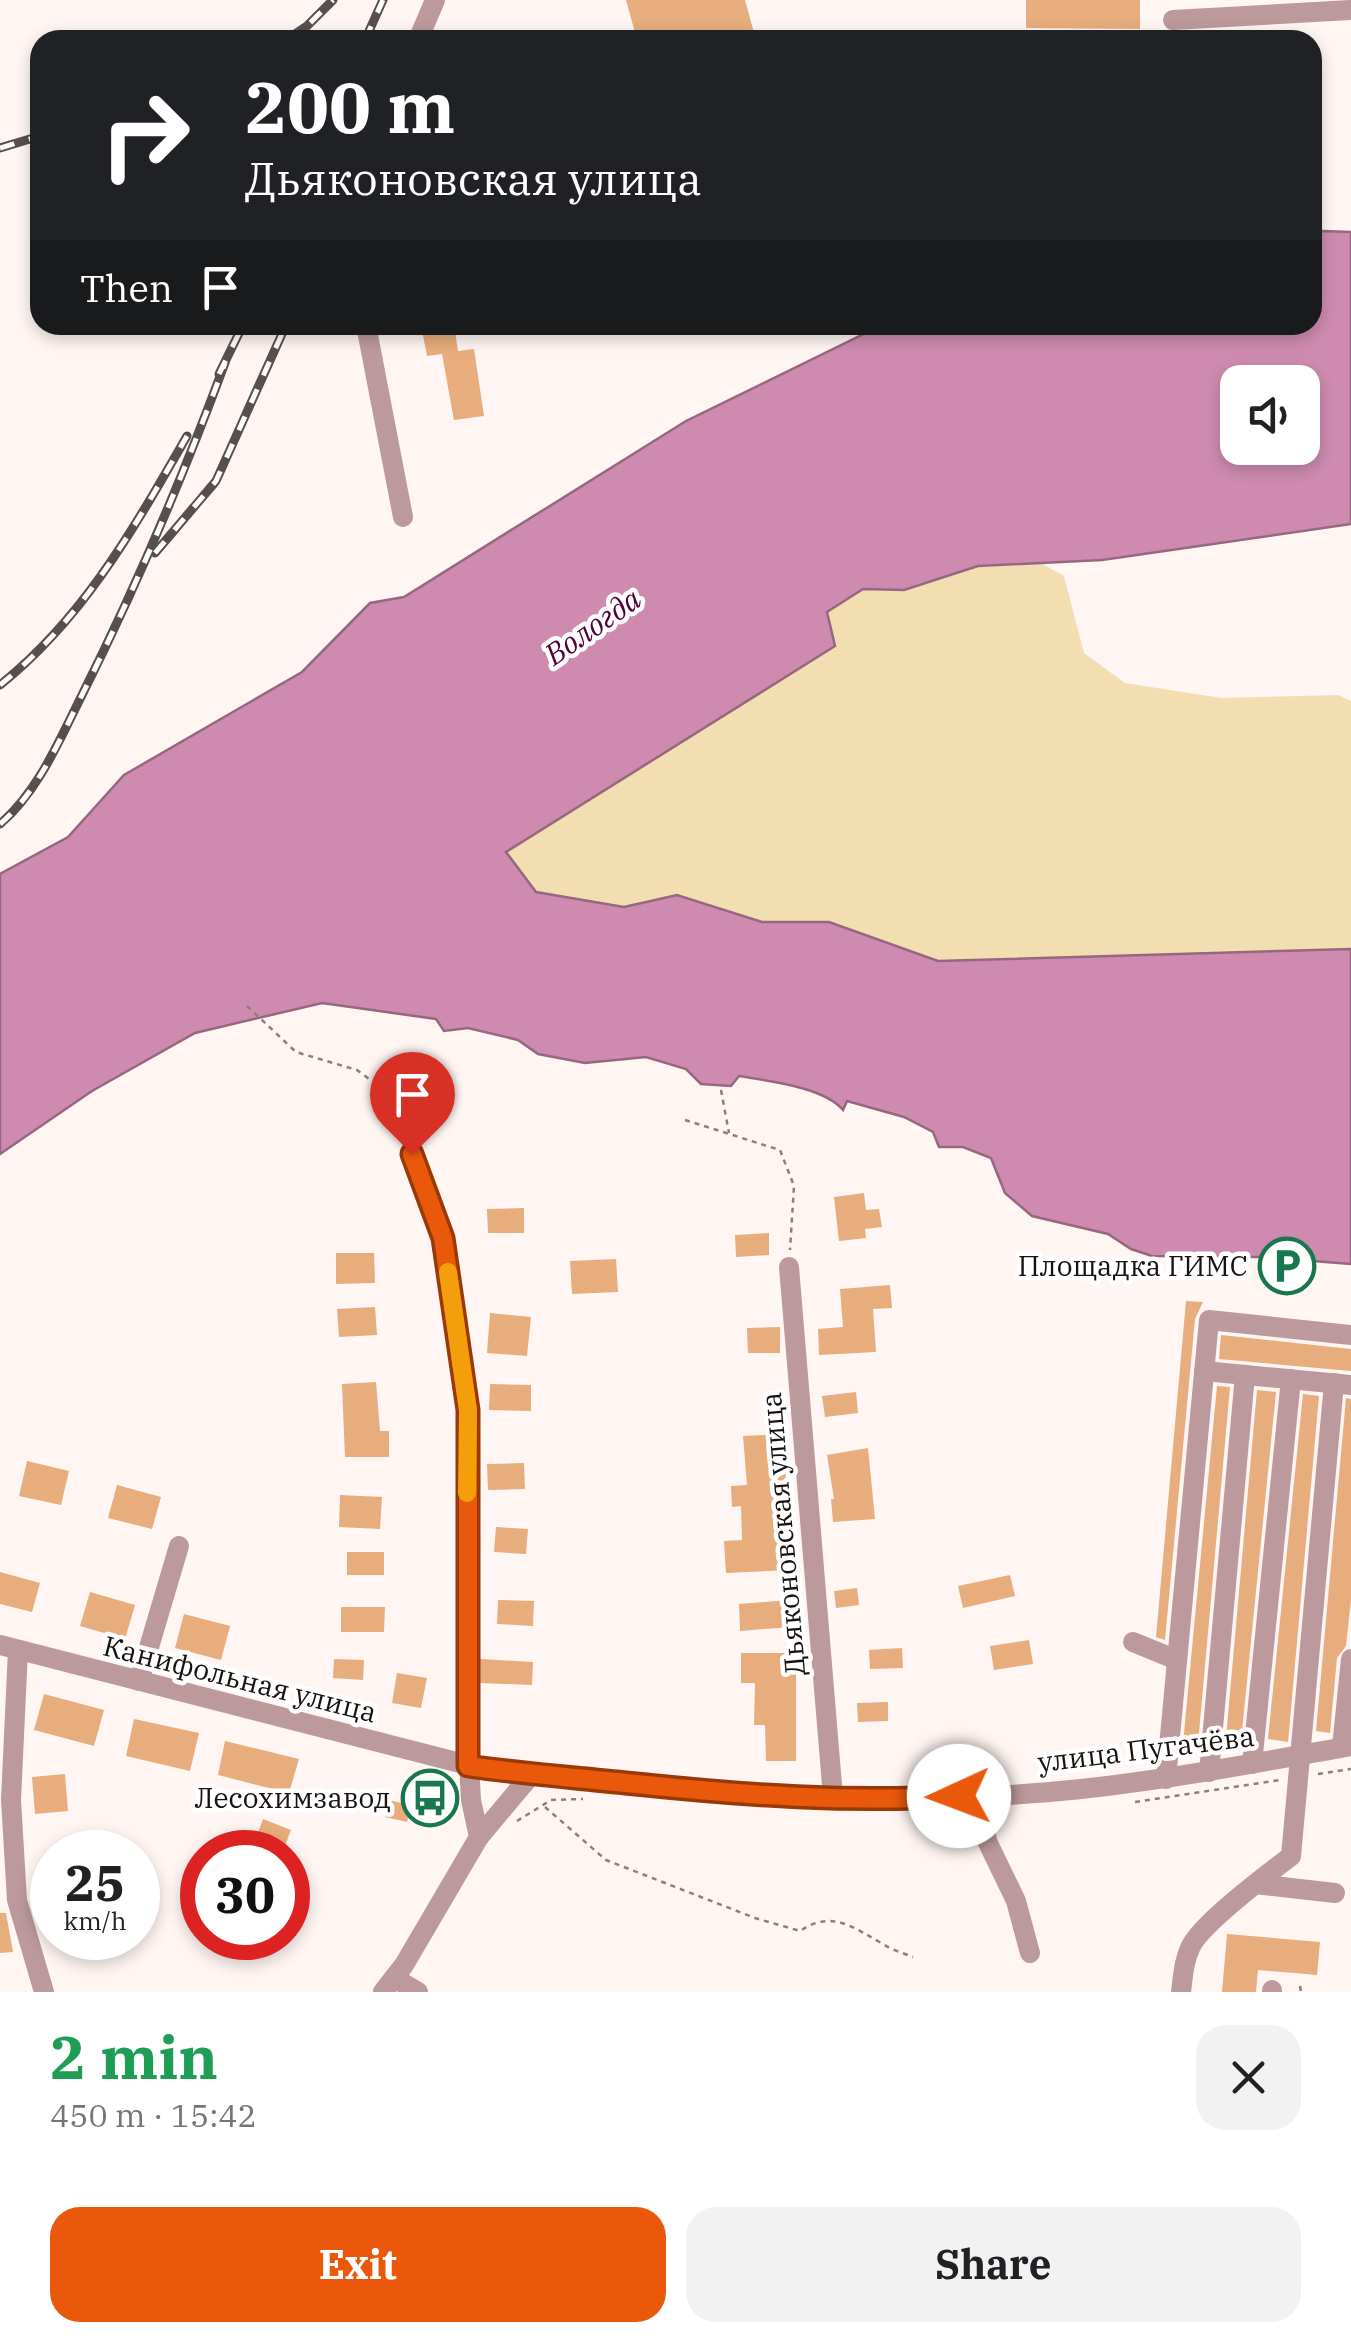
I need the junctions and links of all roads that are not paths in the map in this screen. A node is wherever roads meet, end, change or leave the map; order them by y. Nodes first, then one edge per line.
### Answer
1 (435, 0) edge
2 (1351, 10) edge
3 (1174, 20) dead end
4 (422, 30) edge
5 (368, 335) edge
6 (403, 517) dead end
7 (412, 1154) road end
8 (789, 1266) road end
9 (1351, 1335) edge
10 (1204, 1371) junction
11 (1245, 1375) junction
12 (1291, 1379) junction
13 (1342, 1384) edge
14 (179, 1546) dead end
15 (1133, 1642) dead end
16 (9, 1648) edge
17 (1351, 1659) edge
18 (1177, 1660) junction
19 (139, 1681) junction
20 (1346, 1747) edge
21 (1300, 1756) junction
22 (1252, 1764) junction
23 (468, 1766) junction
24 (1210, 1772) junction
25 (531, 1775) junction
26 (1166, 1779) junction
27 (980, 1794) junction
28 (833, 1798) junction
29 (6, 1801) edge
30 (479, 1838) junction
31 (1255, 1884) junction
32 (1335, 1893) dead end
33 (1030, 1954) dead end
34 (389, 1985) edge
35 (44, 1992) edge
36 (418, 1992) edge
37 (1182, 1992) edge

1 - 4 street
2 - 3 street
5 - 6 street
7 - 23 street
8 - 28 street, Дьяконовская улица
9 - 10 street
10 - 11 street
10 - 18 street
11 - 12 street
11 - 24 street
12 - 13 street
12 - 22 street
13 - 21 street
14 - 19 street
15 - 18 street
16 - 19 street, Канифольная улица
16 - 29 street
17 - 20 street
18 - 26 street
19 - 23 street, Канифольная улица
20 - 21 street, улица Пугачёва
21 - 22 street, улица Пугачёва
21 - 31 street
22 - 24 street, улица Пугачёва
23 - 25 street, улица Пугачёва
23 - 30 street
24 - 26 street, улица Пугачёва
25 - 28 street, улица Пугачёва
25 - 30 street
26 - 27 street, улица Пугачёва
27 - 28 street, улица Пугачёва
27 - 33 street
29 - 35 street
30 - 34 street
31 - 32 street
31 - 37 street
34 - 36 street

